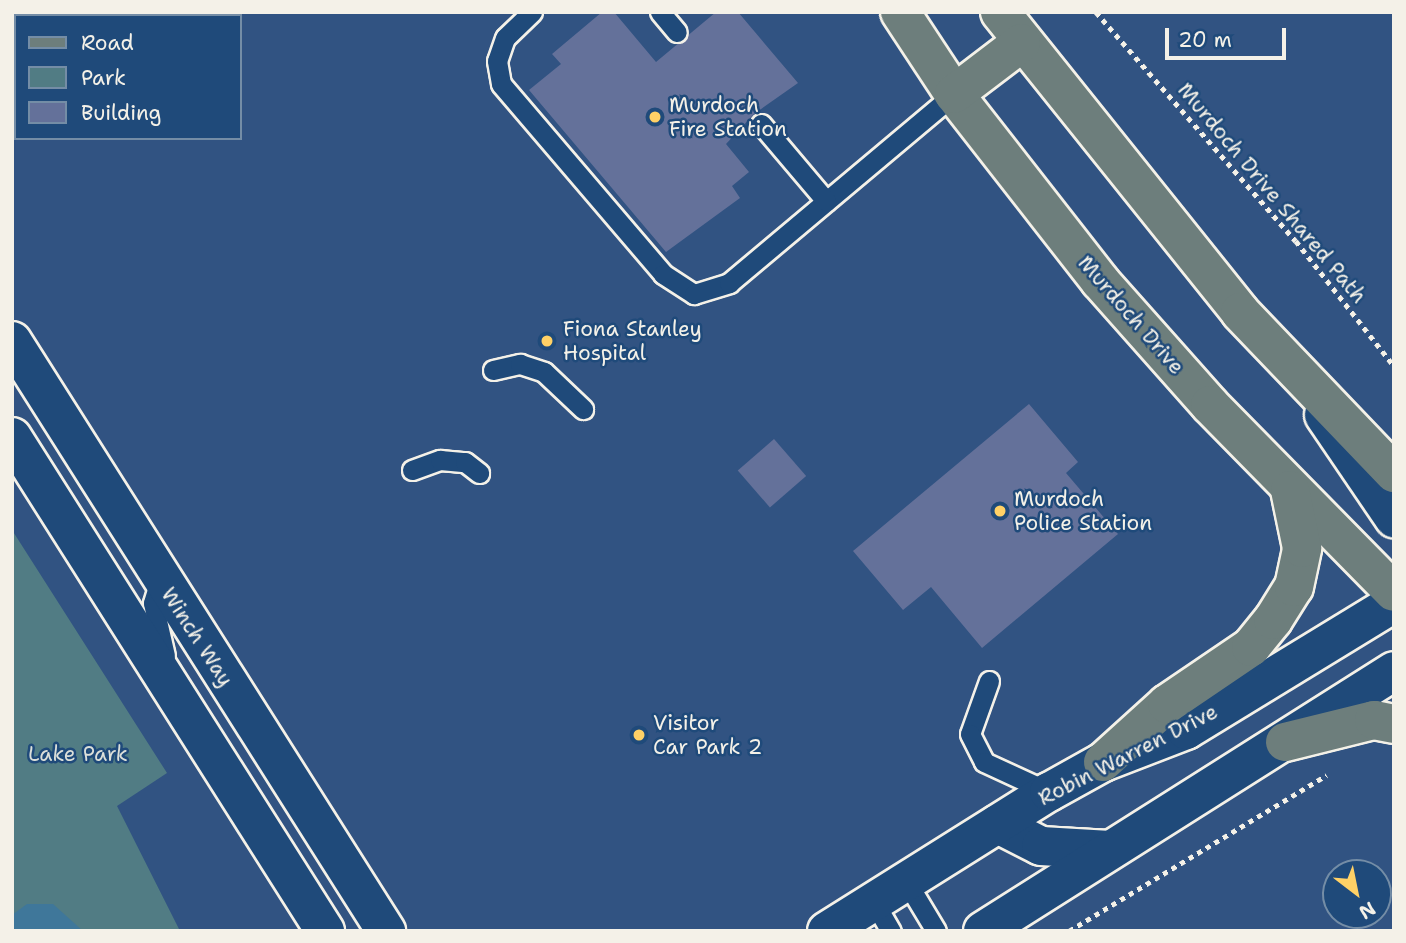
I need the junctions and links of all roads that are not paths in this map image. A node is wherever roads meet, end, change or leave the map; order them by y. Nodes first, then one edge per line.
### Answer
1 (532, 12) edge
2 (660, 12) edge
3 (900, 12) edge
4 (1010, 28) edge
5 (677, 32) dead end
6 (954, 94) junction
7 (761, 124) dead end
8 (826, 201) junction
9 (12, 341) edge
10 (1291, 367) junction
11 (493, 370) dead end
12 (583, 409) dead end
13 (18, 458) edge
14 (412, 470) dead end
15 (479, 473) dead end
16 (1394, 473) edge
17 (1290, 490) junction
18 (1394, 518) edge
19 (1394, 592) edge
20 (110, 594) junction
21 (1394, 603) edge
22 (176, 606) junction
23 (1394, 671) edge
24 (989, 681) dead end
25 (176, 698) junction
26 (1394, 724) edge
27 (1285, 742) junction
28 (1103, 762) junction
29 (1049, 792) junction
30 (998, 824) junction
31 (1110, 850) junction
32 (906, 881) junction
33 (882, 917) edge
34 (325, 931) edge
35 (386, 931) edge
36 (827, 931) edge
37 (936, 931) edge
38 (983, 931) edge

1 - 8 lane
2 - 5 lane
3 - 6 main road, Murdoch Drive
4 - 6 main road
4 - 10 main road
6 - 8 lane
6 - 17 main road, Murdoch Drive
7 - 8 lane
9 - 22 street, Winch Way
10 - 16 main road
10 - 18 street
11 - 12 lane
13 - 20 street
14 - 15 lane
17 - 19 main road, Murdoch Drive
17 - 28 main road
20 - 22 lane
20 - 25 street
21 - 28 street, Robin Warren Drive
22 - 25 lane
22 - 35 street, Winch Way
23 - 27 street
24 - 29 lane
25 - 34 street
26 - 27 main road
27 - 31 street
28 - 29 street, Robin Warren Drive
29 - 30 street, Robin Warren Drive
30 - 31 street
30 - 32 street, Robin Warren Drive
31 - 38 street
32 - 33 street, Robin Warren Drive
32 - 37 lane
33 - 36 street, Robin Warren Drive

